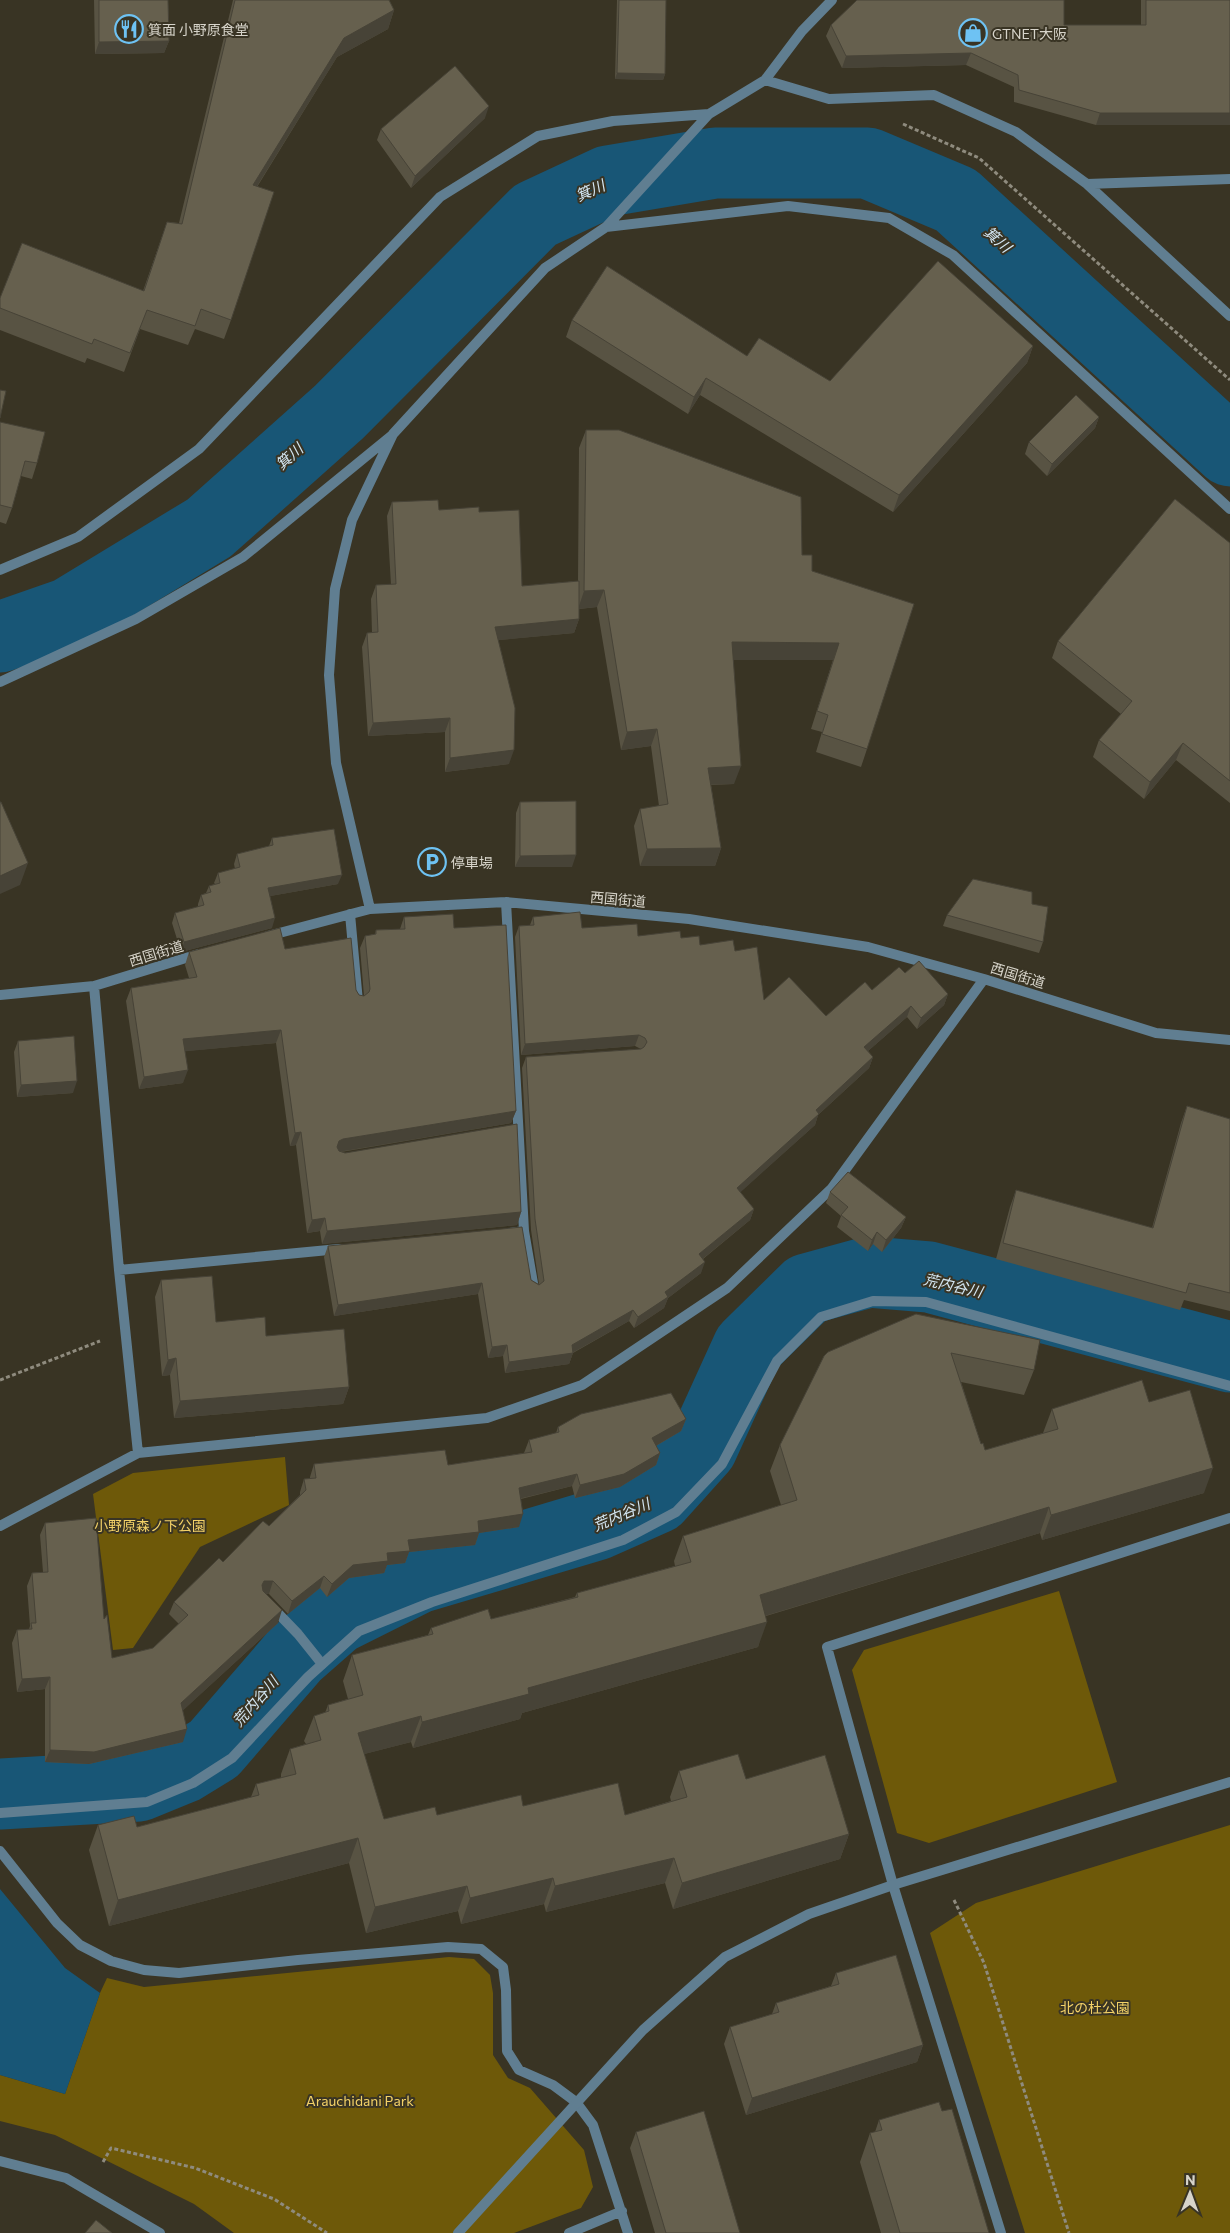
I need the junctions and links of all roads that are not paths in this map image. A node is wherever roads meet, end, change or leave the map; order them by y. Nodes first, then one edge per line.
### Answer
1 (832, 0) edge
2 (765, 80) junction
3 (709, 114) junction
4 (1230, 179) edge
5 (1087, 184) junction
6 (606, 227) junction
7 (1230, 316) edge
8 (394, 434) junction
9 (1230, 509) edge
10 (0, 570) edge
11 (0, 682) edge
12 (506, 902) junction
13 (370, 909) junction
14 (350, 914) junction
15 (256, 939) edge
16 (208, 952) edge
17 (984, 978) junction
18 (94, 986) junction
19 (0, 995) edge
20 (358, 1002) edge
21 (1230, 1040) edge
22 (524, 1232) junction
23 (495, 1234) edge
24 (346, 1248) edge
25 (119, 1270) junction
26 (534, 1290) edge
27 (1230, 1386) edge
28 (138, 1453) junction
29 (1230, 1518) edge
30 (0, 1526) edge
31 (264, 1599) edge
32 (322, 1664) junction
33 (1230, 1782) edge
34 (0, 1813) edge
35 (0, 1851) edge
36 (893, 1885) junction
37 (576, 2102) junction
38 (0, 2161) edge
39 (622, 2211) junction
40 (160, 2233) edge
41 (458, 2233) edge
42 (569, 2233) edge
43 (628, 2233) edge
44 (1001, 2233) edge

1 - 2 street
2 - 3 street
2 - 5 street
3 - 6 street
3 - 10 street
4 - 5 street
5 - 7 street
6 - 8 street
6 - 9 street
8 - 11 street
8 - 13 street
12 - 13 street, 西国街道
12 - 17 street, 西国街道
12 - 22 street
13 - 14 street, 西国街道
14 - 15 street, 西国街道
14 - 20 street
16 - 18 street, 西国街道
17 - 21 street, 西国街道
17 - 28 street
18 - 19 street, 西国街道
18 - 25 street
22 - 23 street
22 - 26 street
24 - 25 street
25 - 28 street
27 - 32 street
28 - 30 street
29 - 36 street
31 - 32 street
32 - 34 street
33 - 36 street
35 - 37 street
36 - 37 street
36 - 44 street
37 - 39 street
37 - 41 street
38 - 40 street
39 - 42 street
39 - 43 street

